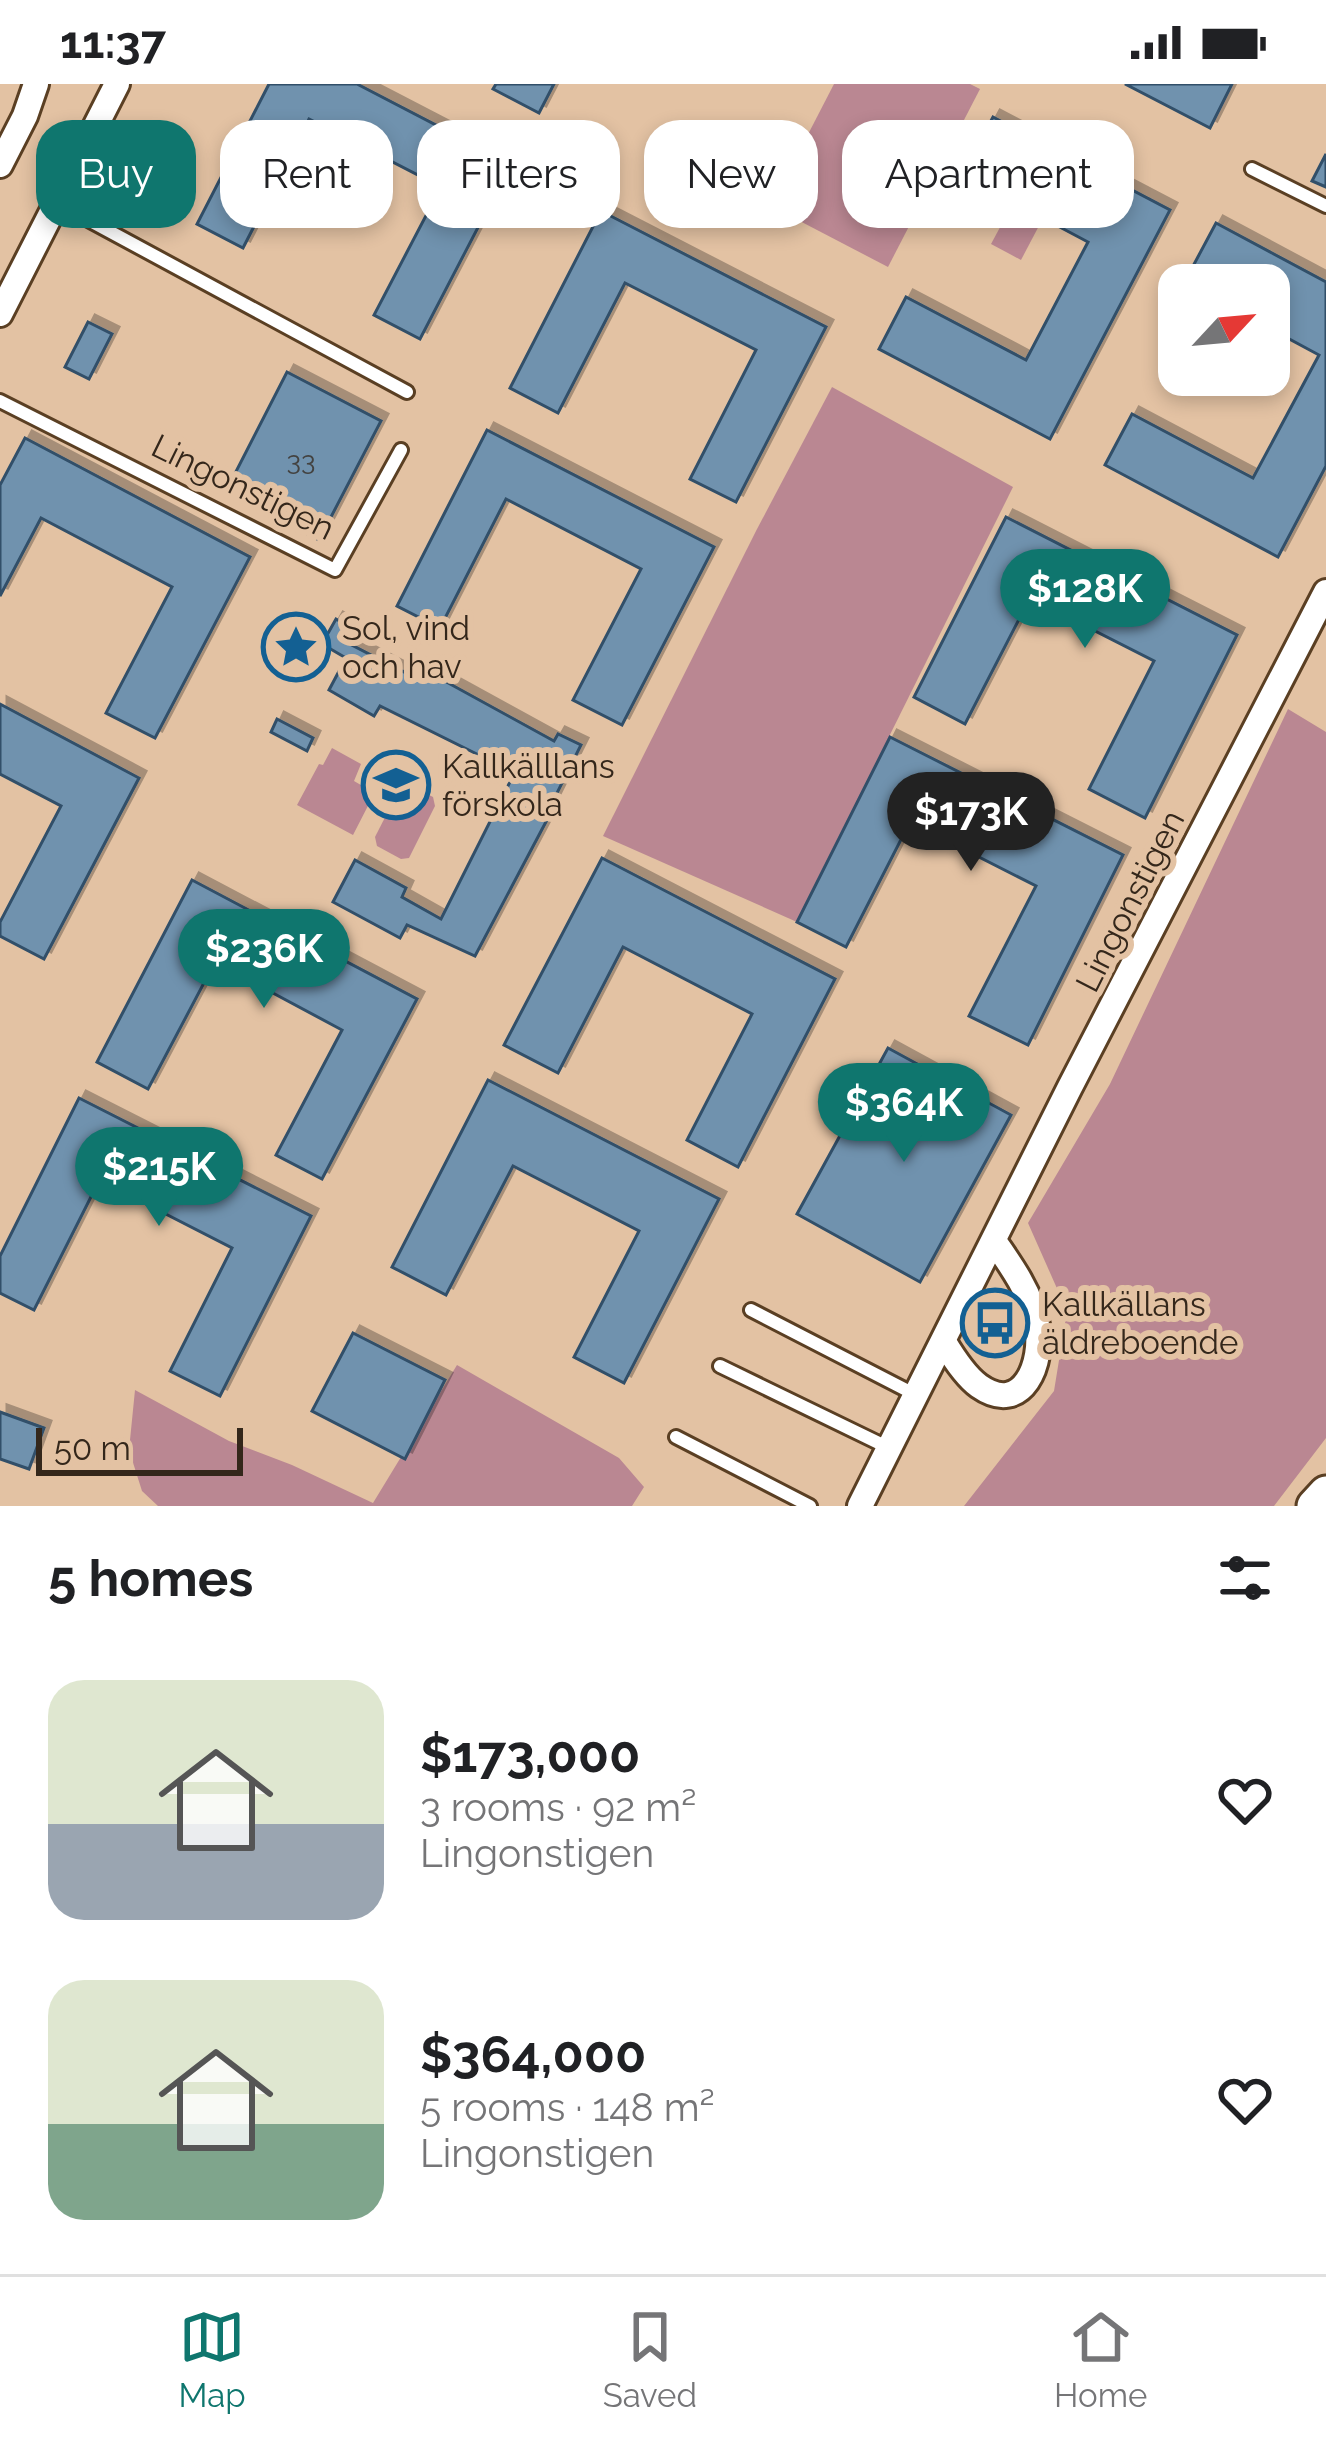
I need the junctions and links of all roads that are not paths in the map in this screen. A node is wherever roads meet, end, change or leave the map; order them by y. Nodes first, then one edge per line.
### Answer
1 (36, 84) edge
2 (116, 84) edge
3 (98, 120) edge
4 (0, 165) edge
5 (1252, 169) dead end
6 (1326, 206) edge
7 (43, 228) edge
8 (104, 228) edge
9 (0, 314) edge
10 (407, 392) dead end
11 (0, 401) edge
12 (401, 450) dead end
13 (1326, 592) edge
14 (994, 1241) junction
15 (751, 1310) dead end
16 (944, 1342) junction
17 (720, 1366) dead end
18 (917, 1396) junction
19 (676, 1437) dead end
20 (890, 1449) junction
21 (1326, 1493) edge
22 (810, 1506) edge
23 (860, 1506) edge
24 (1314, 1506) edge

1 - 4 street
2 - 3 street
5 - 6 lane
7 - 9 street
8 - 10 lane
11 - 12 lane, Lingonstigen
13 - 14 street, Lingonstigen
14 - 16 street, Lingonstigen
14 - 16 street
15 - 18 lane
16 - 18 street, Lingonstigen
17 - 20 lane
18 - 20 street, Lingonstigen
19 - 22 lane
20 - 23 street, Lingonstigen
21 - 24 street

